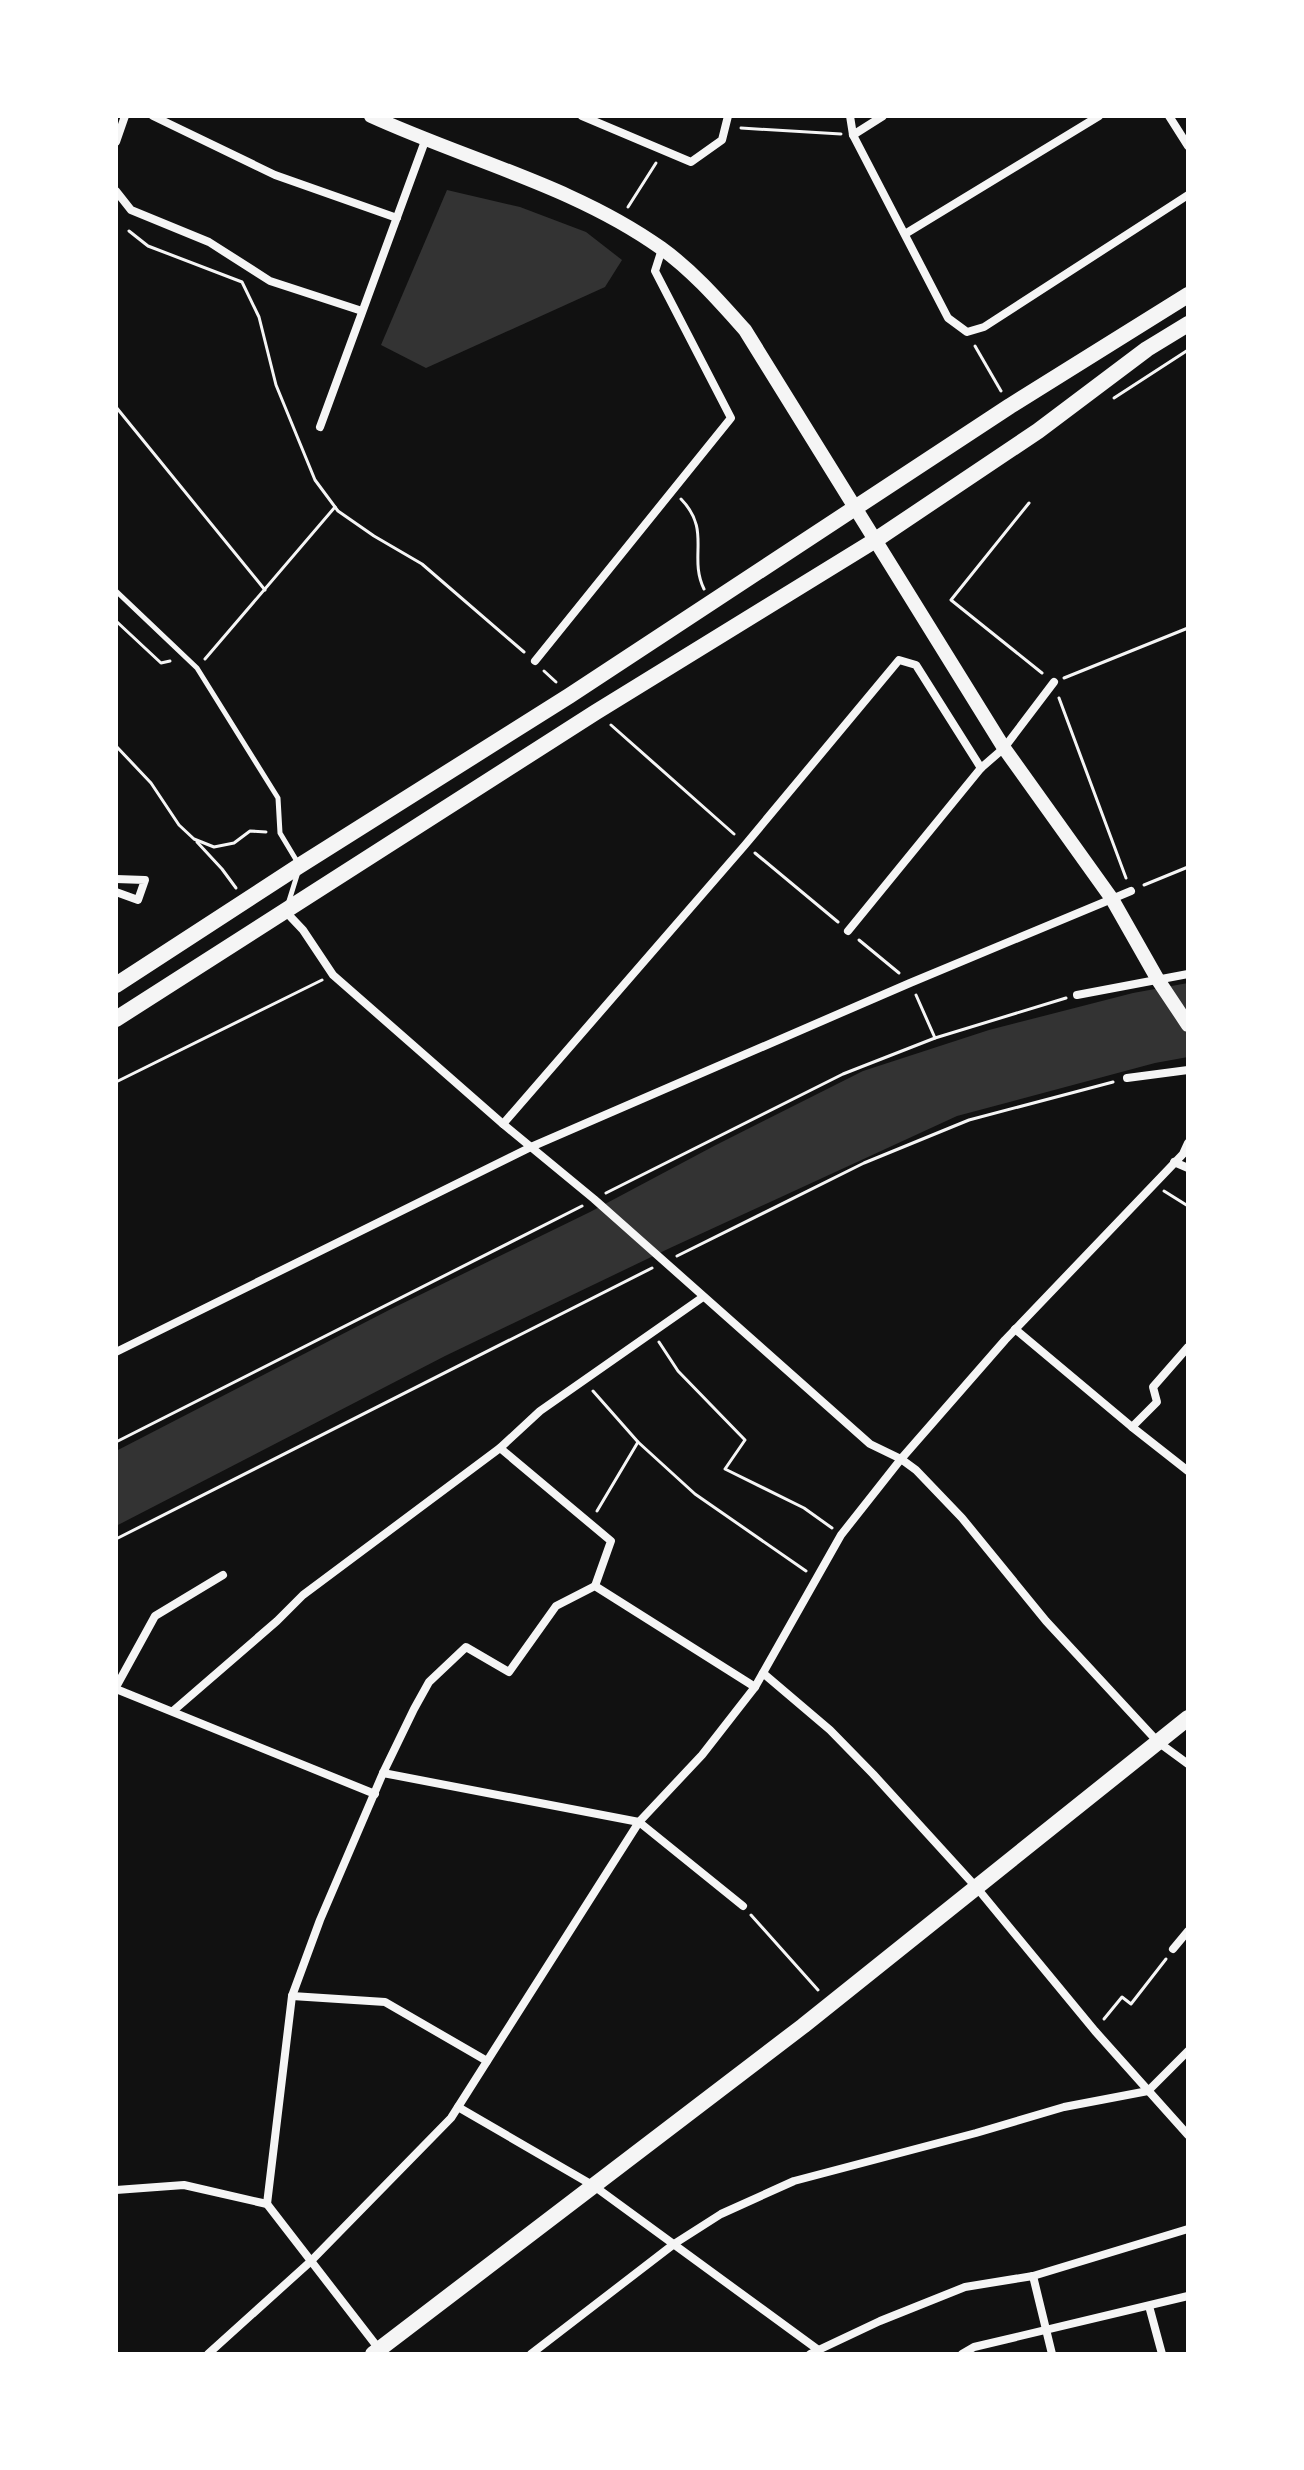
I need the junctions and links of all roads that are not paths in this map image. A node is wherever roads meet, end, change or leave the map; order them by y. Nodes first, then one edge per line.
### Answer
1 (125, 116) edge
2 (153, 116) edge
3 (371, 116) edge
4 (582, 116) edge
5 (728, 116) edge
6 (850, 116) edge
7 (883, 116) edge
8 (1099, 116) edge
9 (1169, 116) edge
10 (853, 135) junction
11 (425, 141) junction
12 (116, 142) edge
13 (1188, 146) edge
14 (116, 191) edge
15 (1188, 195) edge
16 (397, 218) junction
17 (905, 234) junction
18 (662, 249) junction
19 (1188, 295) edge
20 (362, 311) junction
21 (1188, 324) edge
22 (320, 427) dead end
23 (855, 508) junction
24 (874, 541) junction
25 (116, 591) edge
26 (535, 661) road end
27 (1054, 682) road end
28 (1004, 748) junction
29 (981, 768) junction
30 (299, 866) junction
31 (116, 879) edge
32 (1131, 891) road end
33 (116, 892) edge
34 (1112, 899) junction
35 (286, 912) junction
36 (848, 931) road end
37 (1188, 974) edge
38 (1158, 980) junction
39 (116, 985) edge
40 (1077, 995) road end
41 (116, 1019) edge
42 (1188, 1025) edge
43 (1188, 1070) edge
44 (1127, 1078) road end
45 (503, 1124) junction
46 (1188, 1143) edge
47 (531, 1147) junction
48 (1174, 1162) junction
49 (1188, 1168) edge
50 (703, 1297) junction
51 (1015, 1329) junction
52 (1188, 1347) edge
53 (116, 1352) edge
54 (1132, 1427) junction
55 (500, 1448) junction
56 (901, 1459) junction
57 (1188, 1471) edge
58 (223, 1575) dead end
59 (595, 1586) junction
60 (763, 1673) junction
61 (755, 1687) junction
62 (116, 1688) edge
63 (173, 1711) junction
64 (1188, 1718) edge
65 (1158, 1742) junction
66 (1188, 1764) edge
67 (383, 1773) junction
68 (375, 1794) junction
69 (639, 1822) junction
70 (977, 1888) junction
71 (743, 1906) road end
72 (1188, 1931) edge
73 (1173, 1949) road end
74 (292, 1996) junction
75 (1188, 2051) edge
76 (487, 2061) junction
77 (1148, 2091) junction
78 (458, 2107) junction
79 (1188, 2135) edge
80 (594, 2186) junction
81 (116, 2190) edge
82 (267, 2204) junction
83 (1188, 2229) edge
84 (674, 2244) junction
85 (310, 2262) junction
86 (1033, 2276) junction
87 (1188, 2296) edge
88 (1149, 2306) junction
89 (1045, 2330) junction
90 (814, 2351) edge
91 (376, 2352) edge
92 (208, 2354) edge
93 (531, 2354) edge
94 (962, 2354) edge
95 (1052, 2354) edge
96 (1162, 2354) edge

1 - 12 street
2 - 16 street
3 - 11 street
4 - 5 street
6 - 10 street
7 - 10 street
8 - 17 street
9 - 13 street
10 - 17 street
11 - 16 street
11 - 18 street
14 - 20 street
15 - 17 street
16 - 20 street
18 - 23 street
18 - 26 street
19 - 23 main road
20 - 22 street
21 - 24 main road
23 - 24 street
23 - 30 main road
24 - 28 street
24 - 35 main road
25 - 30 lane
27 - 28 street
28 - 29 street
28 - 34 street
29 - 36 street
29 - 45 street
30 - 35 lane
30 - 39 main road
31 - 33 street
32 - 34 street
34 - 38 street
34 - 47 street
35 - 41 main road
35 - 45 street
37 - 38 street
38 - 40 street
38 - 42 street
43 - 44 street
45 - 47 street
46 - 48 street
47 - 50 street
47 - 53 street
48 - 49 street
48 - 51 street
50 - 55 street
50 - 56 street
51 - 54 street
51 - 56 street
52 - 54 street
54 - 57 street
55 - 59 street
55 - 63 street
56 - 60 street
56 - 65 street
58 - 62 street
59 - 61 street
59 - 67 street
60 - 61 street
60 - 70 street
61 - 69 street
62 - 63 street
63 - 68 street
64 - 65 main road
65 - 66 street
65 - 70 main road
67 - 68 street
67 - 69 street
68 - 74 street
69 - 71 street
69 - 76 street
70 - 77 street
70 - 80 main road
72 - 73 street
74 - 76 street
74 - 82 street
75 - 77 street
76 - 78 street
77 - 79 street
77 - 84 street
78 - 80 street
78 - 85 street
80 - 84 street
80 - 91 main road
81 - 82 street
82 - 85 street
83 - 86 street
84 - 90 street
84 - 93 street
85 - 91 street
85 - 92 street
86 - 89 street
86 - 90 street
87 - 88 street
88 - 89 street
88 - 96 street
89 - 94 street
89 - 95 street

